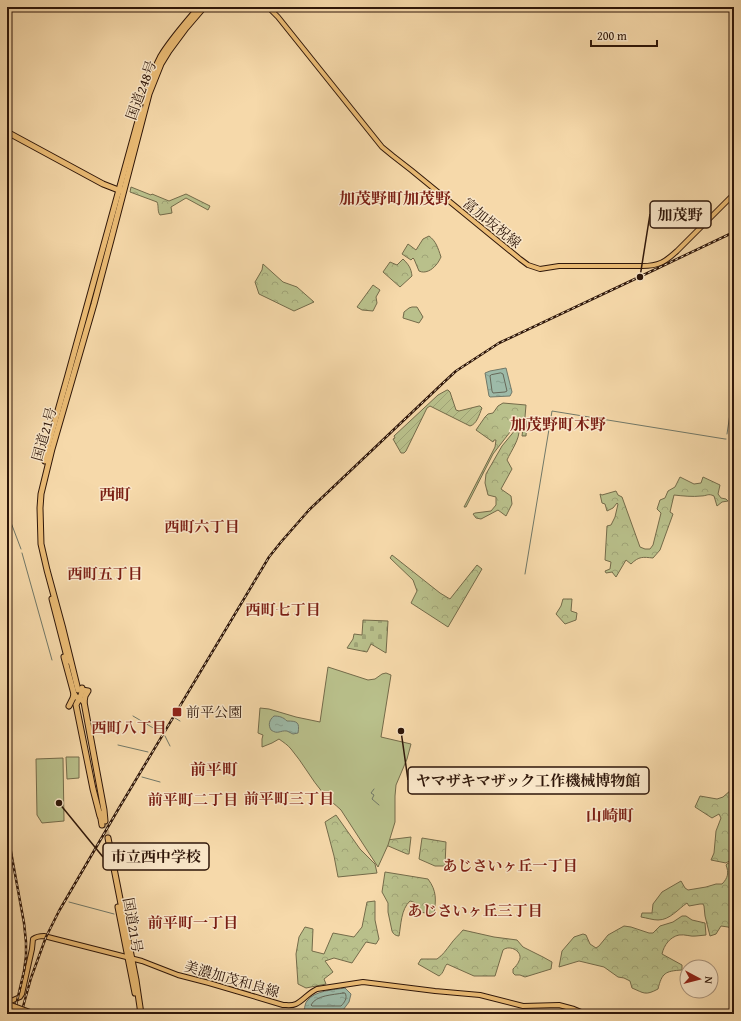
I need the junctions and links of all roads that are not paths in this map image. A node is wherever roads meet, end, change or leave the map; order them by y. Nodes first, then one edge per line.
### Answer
1 (199, 7) edge
2 (204, 7) edge
3 (268, 7) edge
4 (9, 133) edge
5 (121, 191) junction
6 (734, 194) edge
7 (77, 691) junction
8 (78, 698) junction
9 (80, 705) junction
10 (106, 839) tunnel mouth
11 (129, 958) junction
12 (8, 1002) edge
13 (7, 1010) edge
14 (12, 1014) edge
15 (18, 1014) edge
16 (22, 1014) edge
17 (34, 1014) edge
18 (138, 1014) edge
19 (141, 1014) edge
20 (586, 1014) edge

1 - 5 highway, 国道248号
2 - 5 highway, 国道248号
3 - 6 main road, 富加坂祝線
4 - 5 highway
5 - 7 highway, 国道21号
5 - 7 highway, 国道21号
7 - 8 highway
7 - 8 highway
7 - 9 highway
7 - 9 highway
8 - 9 highway
9 - 9 highway
10 - 11 highway, 国道21号
11 - 12 main road, 美濃加茂和良線
11 - 18 highway, 国道21号
11 - 19 highway, 国道21号
11 - 20 main road, 美濃加茂和良線
12 - 13 highway
12 - 17 highway, bridge
13 - 14 highway
13 - 15 highway, bridge
13 - 16 highway, bridge

